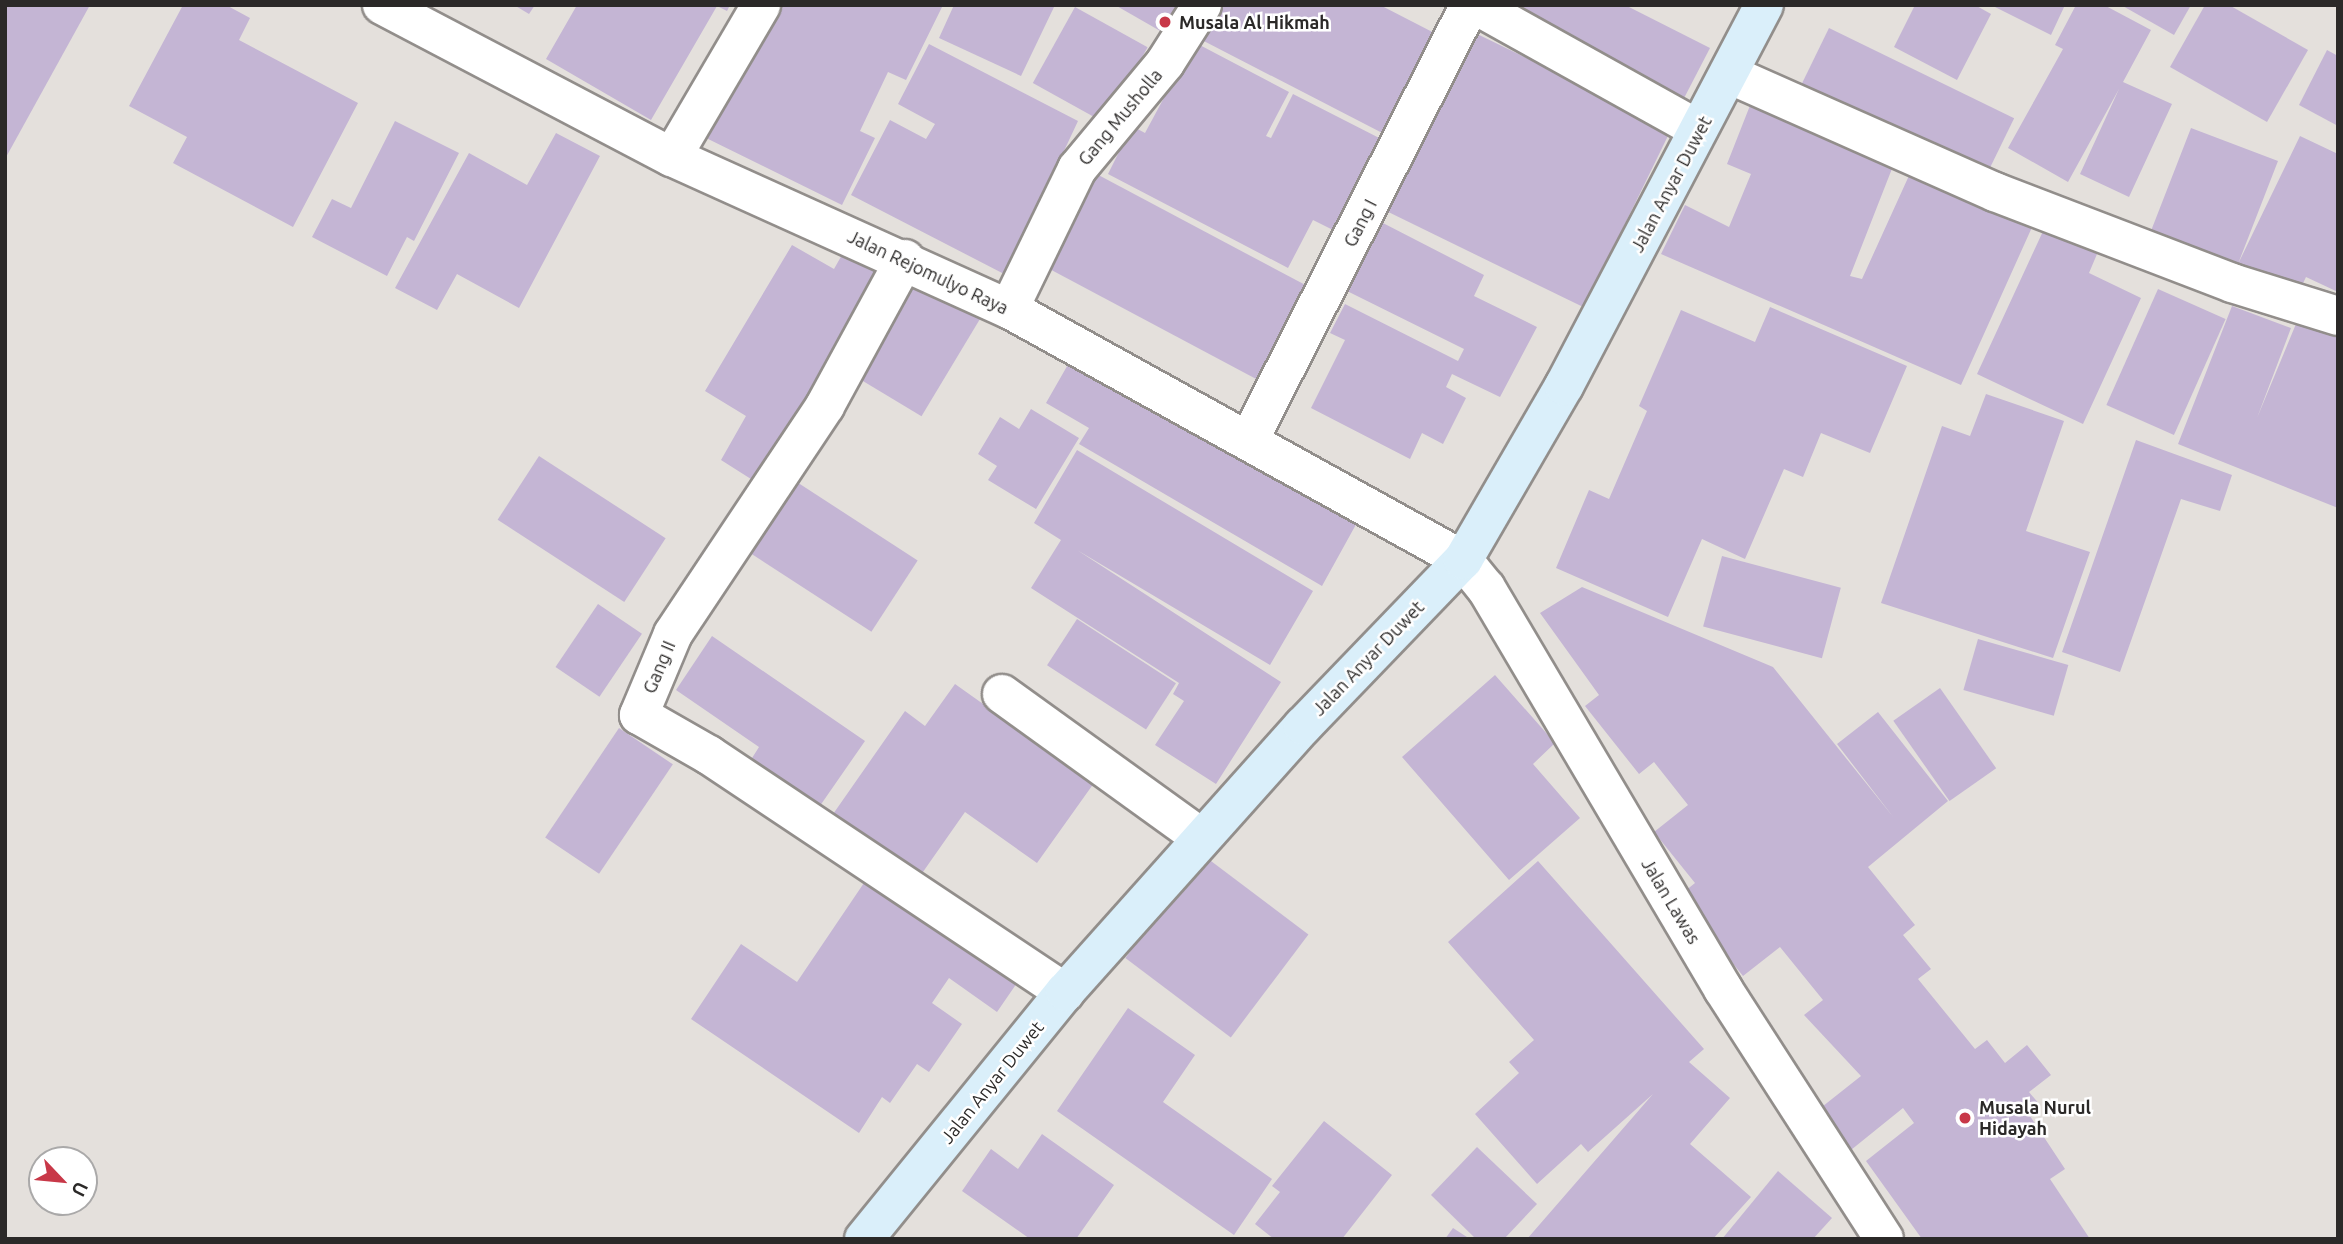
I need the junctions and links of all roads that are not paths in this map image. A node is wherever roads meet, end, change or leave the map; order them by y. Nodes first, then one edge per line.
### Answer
1 (382, 5) edge
2 (761, 5) edge
3 (1202, 5) edge
4 (1473, 5) edge
5 (1764, 5) edge
6 (421, 14) edge
7 (1731, 75) junction
8 (1698, 129) junction
9 (672, 157) junction
10 (905, 259) junction
11 (1009, 309) junction
12 (2338, 316) edge
13 (1249, 440) junction
14 (1463, 560) junction
15 (1002, 694) dead end
16 (1202, 838) junction
17 (1065, 992) junction
18 (864, 1239) edge
19 (1884, 1239) edge

1 - 6 street, Jalan Rejomulyo Raya
2 - 9 street
3 - 11 street, Gang Musholla
4 - 8 street, Gang I
4 - 13 street, Gang I
5 - 7 street, Jalan Anyar Duwet
6 - 9 street, Jalan Rejomulyo Raya
7 - 8 street, Jalan Anyar Duwet
7 - 12 street
8 - 14 street, Jalan Anyar Duwet
9 - 10 street, Jalan Rejomulyo Raya
10 - 11 street, Jalan Rejomulyo Raya
10 - 17 street, Gang II
11 - 13 street, Jalan Rejomulyo Raya
13 - 14 street, Jalan Rejomulyo Raya
14 - 16 street, Jalan Anyar Duwet
14 - 19 street, Jalan Lawas
15 - 16 street
16 - 17 street, Jalan Anyar Duwet
17 - 18 street, Jalan Anyar Duwet

